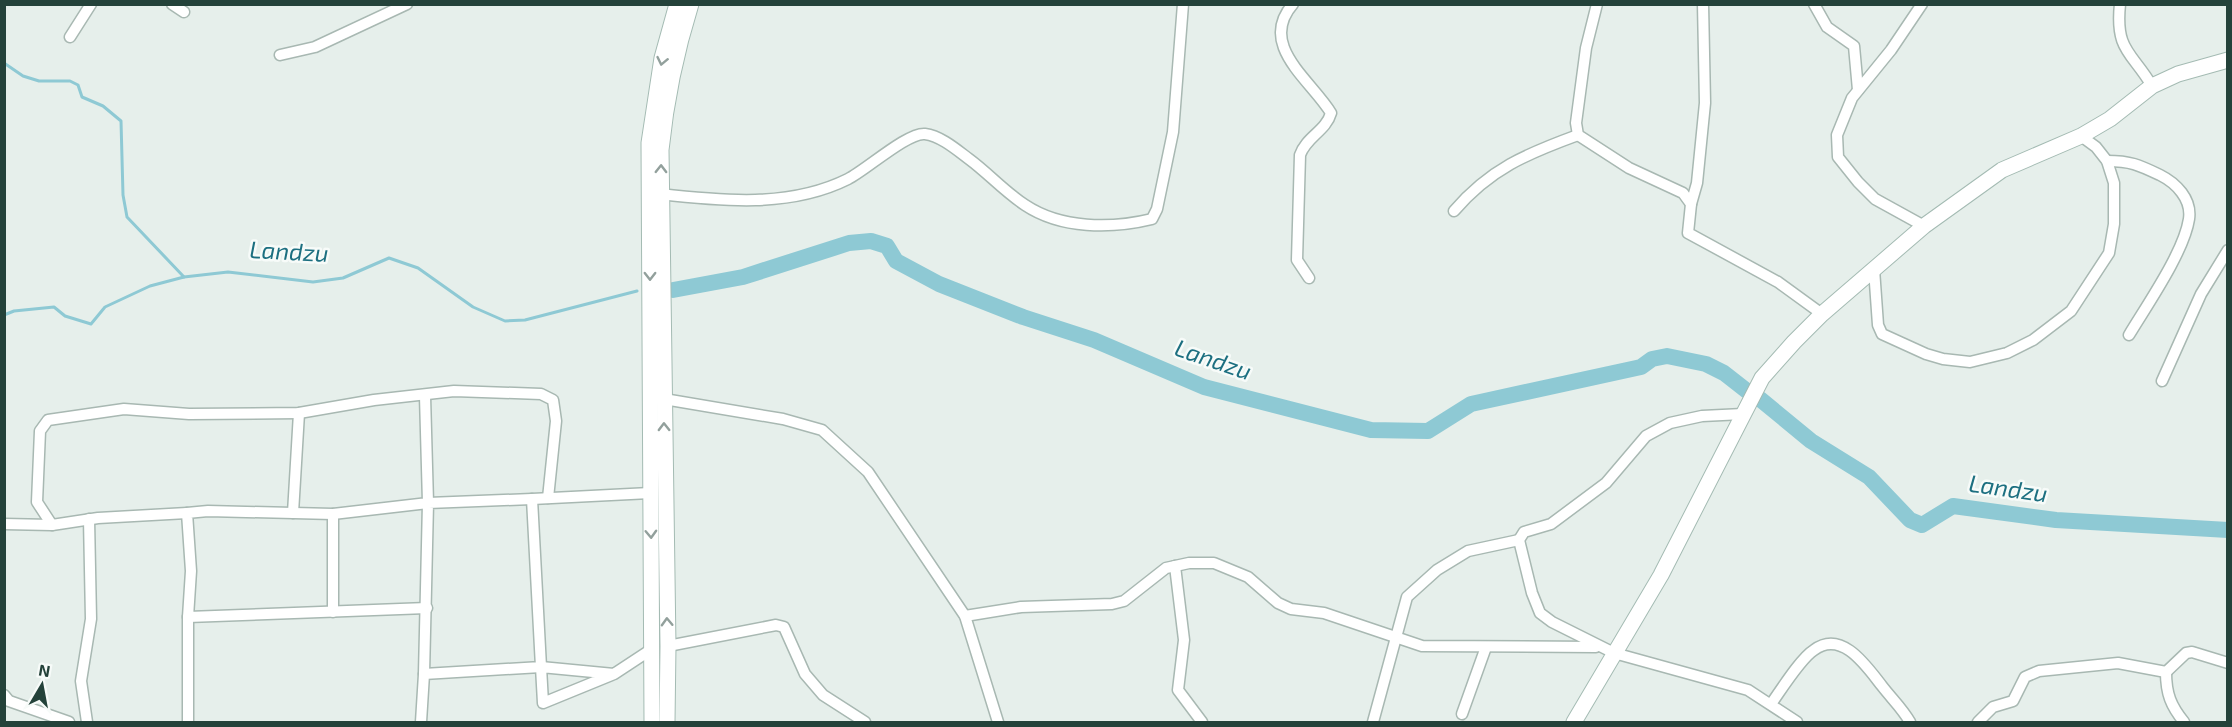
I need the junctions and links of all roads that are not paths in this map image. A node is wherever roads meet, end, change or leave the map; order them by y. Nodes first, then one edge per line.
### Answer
1 (91, 4) edge
2 (172, 4) edge
3 (407, 4) edge
4 (677, 4) edge
5 (691, 4) edge
6 (1183, 4) edge
7 (1293, 4) edge
8 (1597, 4) edge
9 (1703, 4) edge
10 (1814, 4) edge
11 (1922, 4) edge
12 (2120, 4) edge
13 (184, 12) dead end
14 (70, 37) dead end
15 (280, 55) dead end
16 (2228, 60) edge
17 (2152, 86) junction
18 (1858, 90) junction
19 (1578, 135) junction
20 (2081, 136) junction
21 (2107, 162) junction
22 (660, 194) junction
23 (1691, 204) junction
24 (1454, 211) dead end
25 (1924, 226) junction
26 (2228, 250) edge
27 (1874, 269) junction
28 (1309, 278) dead end
29 (1822, 314) junction
30 (2129, 335) dead end
31 (2162, 381) dead end
32 (425, 396) junction
33 (664, 399) junction
34 (299, 412) junction
35 (1743, 414) junction
36 (650, 493) junction
37 (548, 498) junction
38 (532, 499) junction
39 (428, 503) junction
40 (187, 513) junction
41 (293, 513) junction
42 (333, 514) junction
43 (89, 519) junction
44 (4, 524) edge
45 (52, 525) junction
46 (1519, 540) junction
47 (1175, 566) junction
48 (427, 608) junction
49 (333, 612) junction
50 (965, 616) junction
51 (188, 617) junction
52 (1395, 637) junction
53 (668, 646) junction
54 (1486, 647) junction
55 (1596, 647) junction
56 (652, 649) junction
57 (1614, 653) junction
58 (2228, 663) edge
59 (541, 668) junction
60 (2166, 672) junction
61 (424, 674) junction
62 (614, 674) junction
63 (4, 695) edge
64 (1771, 704) junction
65 (1462, 714) dead end
66 (69, 723) edge
67 (87, 723) edge
68 (188, 723) edge
69 (421, 723) edge
70 (652, 723) edge
71 (667, 723) edge
72 (865, 723) edge
73 (998, 723) edge
74 (1202, 723) edge
75 (1373, 723) edge
76 (1574, 723) edge
77 (1797, 723) edge
78 (1910, 723) edge
79 (1978, 723) edge
80 (2184, 723) edge

1 - 14 street
2 - 13 street
3 - 15 street
4 -> 36 street
22 -> 5 street
6 - 22 street
7 - 28 street
8 - 19 street
9 - 23 street
10 - 18 street
11 - 18 street
12 - 17 street
16 - 17 street
17 - 20 street
18 - 25 street
19 - 23 street
19 - 24 street
20 - 21 street
20 - 25 street
21 - 27 street
21 - 30 street
22 - 33 street
23 - 29 street
25 - 27 street
26 - 31 street
27 - 29 street
29 - 35 street
32 - 34 street
32 - 37 street
32 - 39 street
33 - 50 street
53 -> 33 street
34 - 41 street
34 - 45 street
35 - 46 street
35 - 57 street
36 - 37 street
36 -> 56 street
37 - 38 street
38 - 39 street
38 - 59 street
39 - 42 street
39 - 48 street
40 - 41 street
40 - 43 street
40 - 51 street
41 - 42 street
42 - 49 street
43 - 45 street
43 - 67 street
44 - 45 street
46 - 52 street
46 - 55 street
47 - 50 street
47 - 52 street
47 - 74 street
48 - 49 street
48 - 61 street
49 - 51 street
50 - 73 street
51 - 68 street
52 - 54 street
52 - 75 street
53 - 71 street
53 - 72 street
54 - 55 street
54 - 65 street
55 - 57 street
56 - 62 street
56 - 70 street
57 - 64 street
57 - 76 street
58 - 60 street
59 - 61 street
59 - 62 street
59 - 62 street
60 - 79 street
60 - 80 street
61 - 69 street
63 - 66 street
64 - 77 street
64 - 78 street

